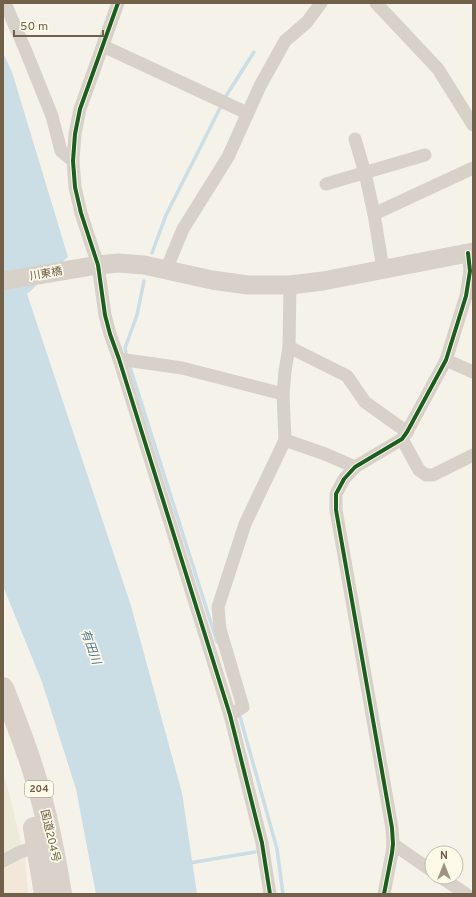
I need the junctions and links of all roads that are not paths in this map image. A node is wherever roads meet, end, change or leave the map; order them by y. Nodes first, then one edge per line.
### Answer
1 (5, 3) edge
2 (118, 3) edge
3 (321, 3) edge
4 (376, 3) edge
5 (103, 46) junction
6 (247, 113) junction
7 (473, 125) edge
8 (355, 139) dead end
9 (424, 155) dead end
10 (72, 161) junction
11 (473, 168) edge
12 (365, 173) junction
13 (326, 184) dead end
14 (374, 214) junction
15 (471, 253) edge
16 (94, 265) junction
17 (383, 269) junction
18 (166, 270) junction
19 (3, 281) edge
20 (290, 285) junction
21 (289, 347) junction
22 (119, 359) junction
23 (446, 360) junction
24 (473, 372) edge
25 (283, 394) junction
26 (405, 436) junction
27 (285, 440) junction
28 (473, 455) edge
29 (355, 467) junction
30 (196, 606) junction
31 (218, 607) junction
32 (3, 688) edge
33 (230, 714) junction
34 (3, 726) edge
35 (393, 844) junction
36 (45, 845) junction
37 (3, 861) edge
38 (424, 865) edge
39 (453, 885) edge
40 (45, 894) edge
41 (61, 894) edge
42 (270, 894) edge
43 (384, 894) edge
44 (466, 894) edge

1 - 10 street
2 - 5 street
3 - 6 street
4 - 7 street
5 - 6 street
5 - 10 street
6 - 18 street
8 - 12 street
9 - 12 street
10 - 16 street
11 - 14 street
12 - 13 street
12 - 14 street
14 - 17 street
15 - 17 street, 川東橋
15 - 23 street
16 - 18 street, 川東橋
16 - 19 street, 川東橋
16 - 22 street
17 - 20 street, 川東橋
18 - 20 street, 川東橋
20 - 21 street
21 - 25 street
21 - 26 street
22 - 25 street
22 - 30 street
23 - 24 street
23 - 26 street
25 - 27 street
26 - 28 street
26 - 29 street
27 - 29 street
27 - 31 street
29 - 35 street
30 - 31 street
30 - 33 street
31 - 33 street
32 - 36 highway, 国道204号 / 204
33 - 42 street
34 - 36 highway, 国道204号 / 204
35 - 38 street
35 - 43 street
36 - 37 street
36 - 40 highway, 国道204号 / 204
36 - 41 highway, 国道204号 / 204
39 - 44 street

